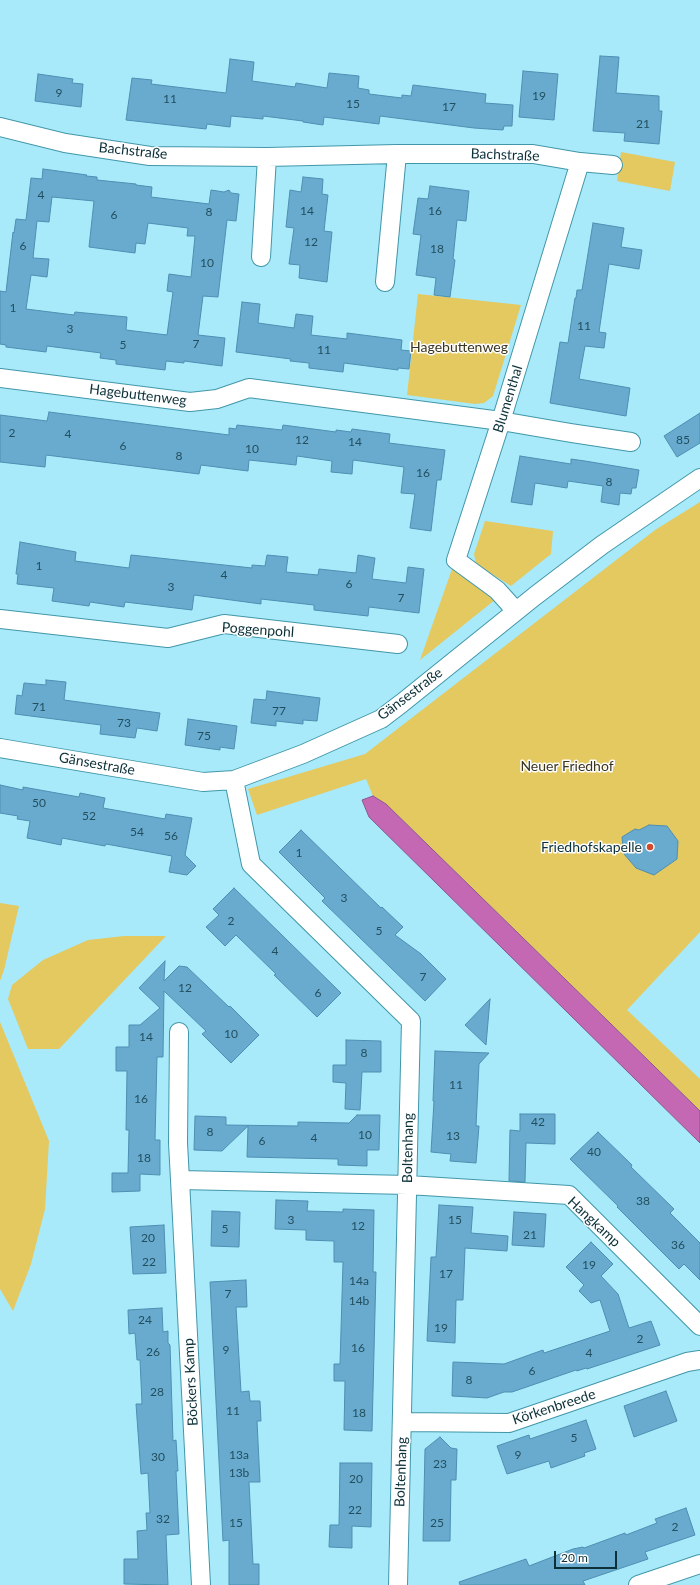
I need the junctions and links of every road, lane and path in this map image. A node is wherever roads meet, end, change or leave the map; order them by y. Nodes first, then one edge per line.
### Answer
1 (0, 130) edge
2 (398, 154) junction
3 (267, 157) junction
4 (580, 162) junction
5 (613, 165) dead end
6 (261, 257) dead end
7 (385, 282) dead end
8 (0, 378) edge
9 (501, 421) junction
10 (631, 442) dead end
11 (700, 478) edge
12 (516, 611) junction
13 (0, 618) edge
14 (398, 644) dead end
15 (0, 748) edge
16 (234, 780) junction
17 (179, 1032) dead end
18 (180, 1180) junction
19 (408, 1185) junction
20 (700, 1326) edge
21 (700, 1360) edge
22 (403, 1422) junction
23 (700, 1564) edge
24 (201, 1585) edge
25 (398, 1585) edge
26 (638, 1585) edge

1 - 3 street, Bachstraße
2 - 3 street, Bachstraße
2 - 4 street, Bachstraße
2 - 7 street
3 - 6 street
4 - 5 street, Bachstraße
4 - 9 street, Blumenthal
8 - 9 street, Hagebuttenweg
9 - 10 street, Hagebuttenweg
9 - 12 street, Blumenthal
11 - 12 street, Gänsestraße
12 - 16 street, Gänsestraße
13 - 14 street, Poggenpohl
15 - 16 street, Gänsestraße
16 - 19 street, Boltenhang
17 - 18 street, Böckers Kamp
18 - 19 street
18 - 24 street, Böckers Kamp
19 - 20 street, Hangkamp
19 - 22 street, Boltenhang
21 - 22 street, Körkenbreede
22 - 25 street, Boltenhang
23 - 26 street

